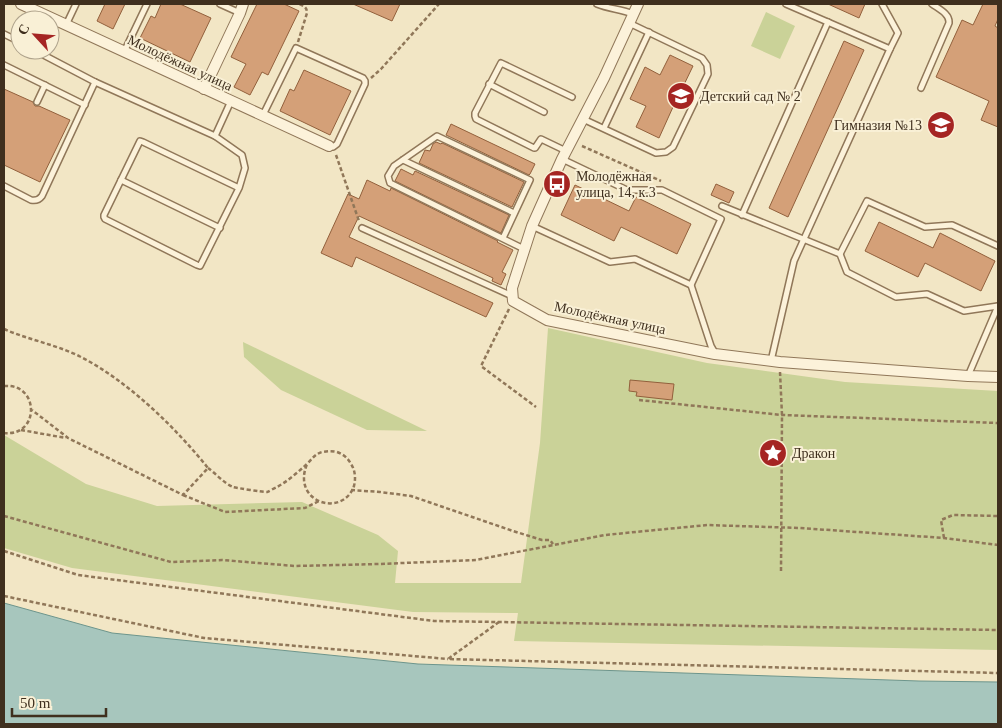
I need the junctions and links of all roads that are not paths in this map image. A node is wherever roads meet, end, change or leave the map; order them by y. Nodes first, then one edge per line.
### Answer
1 (21, 4) edge
2 (76, 4) edge
3 (147, 4) edge
4 (220, 4) edge
5 (597, 4) edge
6 (638, 4) edge
7 (786, 4) edge
8 (882, 4) edge
9 (932, 4) edge
10 (242, 8) edge
11 (631, 19) junction
12 (828, 22) junction
13 (66, 25) junction
14 (649, 32) junction
15 (890, 49) junction
16 (124, 52) junction
17 (53, 60) edge
18 (4, 65) edge
19 (95, 82) junction
20 (489, 84) junction
21 (44, 85) junction
22 (921, 88) dead end
23 (204, 89) junction
24 (572, 97) dead end
25 (231, 101) junction
26 (37, 102) dead end
27 (85, 104) junction
28 (544, 112) dead end
29 (263, 115) junction
30 (583, 119) junction
31 (604, 128) junction
32 (215, 136) junction
33 (331, 146) joint
34 (564, 155) junction
35 (403, 160) junction
36 (121, 180) junction
37 (4, 186) edge
38 (239, 188) junction
39 (722, 206) dead end
40 (514, 213) junction
41 (742, 214) junction
42 (532, 226) junction
43 (220, 228) junction
44 (362, 228) road end
45 (502, 238) junction
46 (803, 238) junction
47 (998, 246) edge
48 (524, 249) junction
49 (840, 254) junction
50 (691, 285) junction
51 (513, 299) junction
52 (998, 306) edge
53 (715, 354) junction
54 (771, 361) junction
55 (968, 376) junction
56 (998, 377) edge

1 - 13 street, Молодёжная улица
2 - 13 lane
3 - 16 lane
4 - 10 lane
5 - 11 lane
6 - 11 street
7 - 12 lane
8 - 15 lane
9 - 22 lane
10 - 23 street
11 - 14 lane
11 - 30 street
12 - 15 lane
12 - 41 lane
13 - 16 street, Молодёжная улица
14 - 31 lane
14 - 31 lane
15 - 46 lane
16 - 23 street, Молодёжная улица
17 - 19 lane
18 - 21 lane
19 - 27 lane
19 - 32 lane
20 - 24 lane
20 - 28 lane
20 - 34 lane
21 - 26 lane
21 - 27 lane
23 - 25 street, Молодёжная улица
25 - 29 street, Молодёжная улица
25 - 32 lane
27 - 37 lane
29 - 33 street, Молодёжная улица
29 - 33 lane
30 - 31 lane
30 - 34 street
32 - 38 lane
34 - 42 street
34 - 50 lane
35 - 40 lane
35 - 40 lane
35 - 45 lane
36 - 38 lane
36 - 43 lane
36 - 43 lane
38 - 43 lane
39 - 41 lane
40 - 45 lane
41 - 46 lane
42 - 48 street
42 - 50 lane
44 - 51 lane
45 - 48 lane
46 - 49 lane
46 - 54 lane
47 - 49 lane
48 - 51 street
49 - 52 lane
50 - 53 lane
51 - 53 street, Молодёжная улица
52 - 55 lane
53 - 54 street, Молодёжная улица
54 - 55 street, Молодёжная улица
55 - 56 street, Молодёжная улица

